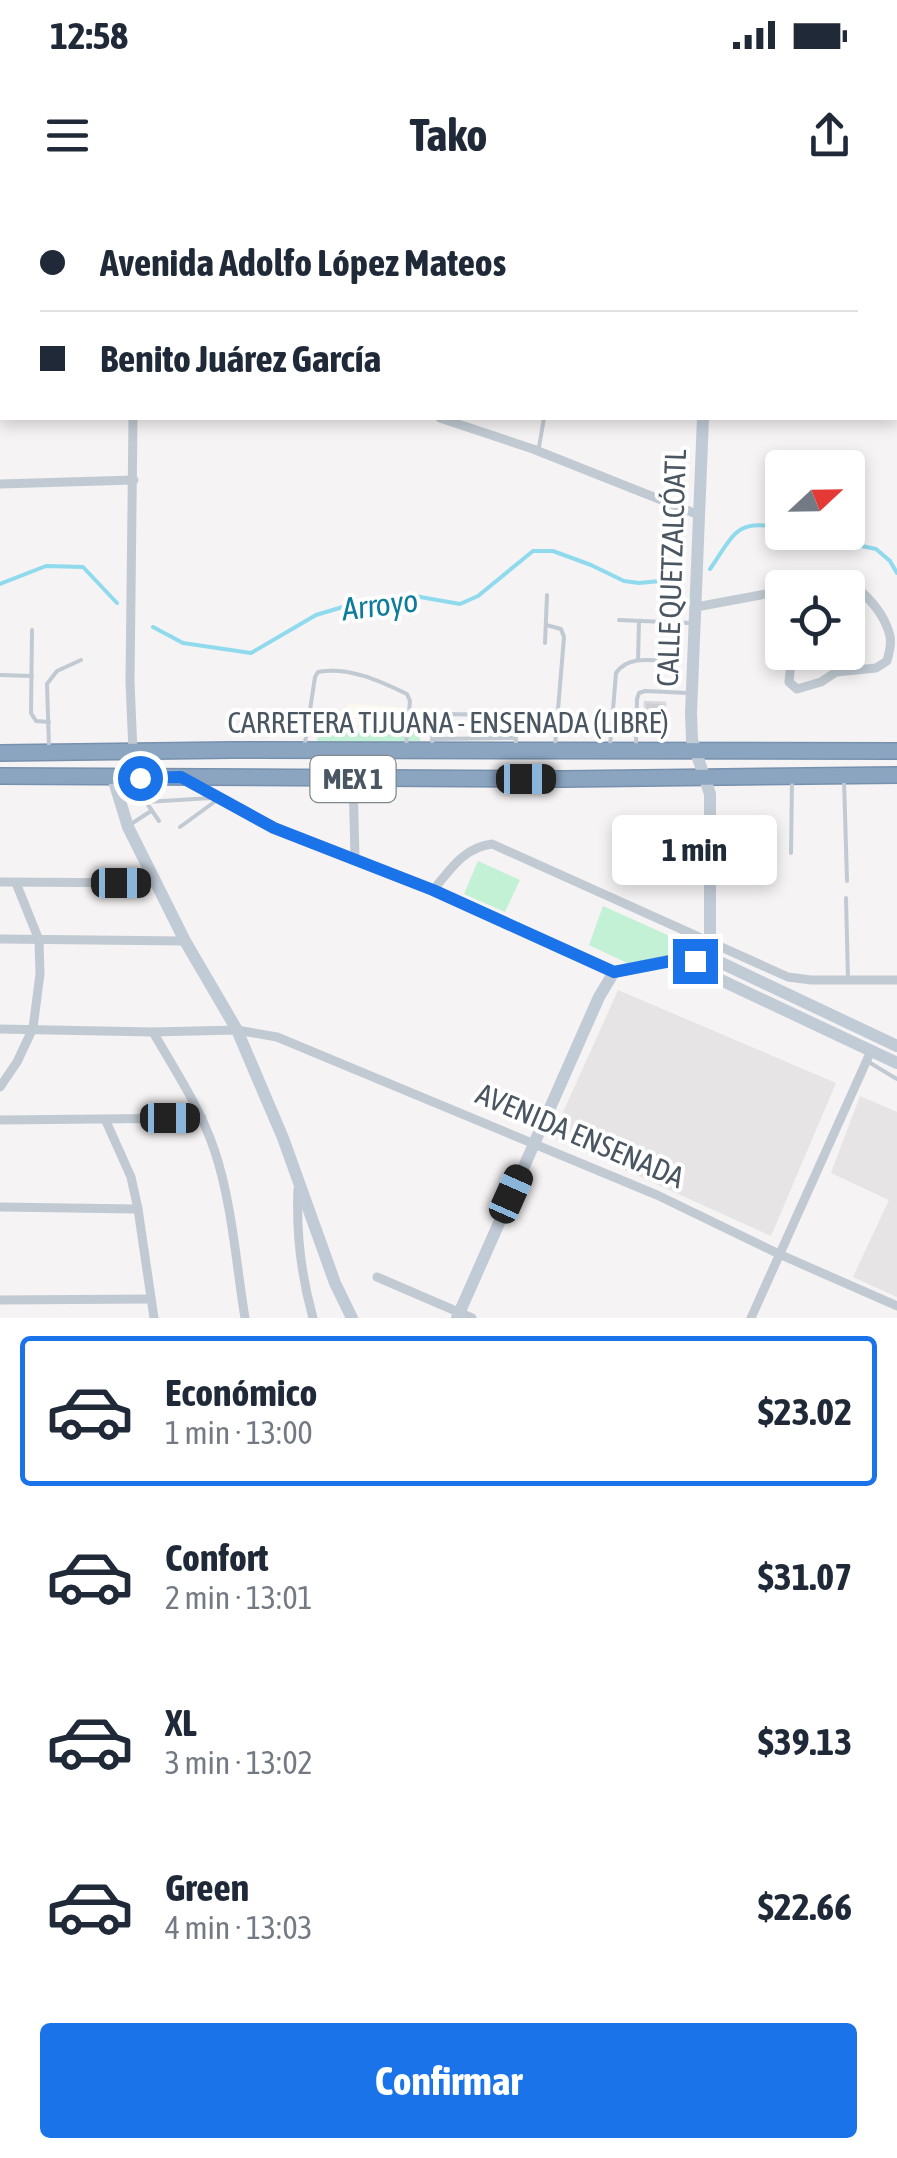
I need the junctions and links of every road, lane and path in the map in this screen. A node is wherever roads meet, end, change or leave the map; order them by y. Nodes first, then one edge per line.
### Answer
1 (133, 420) edge
2 (446, 420) edge
3 (544, 420) edge
4 (703, 420) edge
5 (538, 451) junction
6 (134, 480) junction
7 (0, 484) edge
8 (699, 515) junction
9 (865, 593) edge
10 (547, 594) dead end
11 (765, 595) edge
12 (696, 608) junction
13 (619, 620) dead end
14 (640, 622) junction
15 (695, 624) junction
16 (546, 625) junction
17 (32, 630) dead end
18 (545, 644) dead end
19 (81, 660) dead end
20 (638, 660) junction
21 (675, 662) dead end
22 (865, 669) edge
23 (791, 670) edge
24 (856, 670) edge
25 (836, 672) joint
26 (0, 675) edge
27 (32, 676) junction
28 (693, 693) junction
29 (48, 722) junction
30 (432, 745) junction
31 (516, 745) junction
32 (636, 750) junction
33 (695, 750) junction
34 (304, 751) junction
35 (406, 751) junction
36 (554, 751) junction
37 (610, 751) junction
38 (897, 751) edge
39 (50, 752) junction
40 (133, 752) junction
41 (0, 753) edge
42 (63, 775) junction
43 (844, 775) junction
44 (0, 776) edge
45 (792, 776) junction
46 (897, 776) edge
47 (181, 777) junction
48 (706, 777) junction
49 (113, 778) junction
50 (140, 778) junction
51 (352, 778) junction
52 (220, 797) junction
53 (146, 802) junction
54 (151, 811) junction
55 (160, 822) dead end
56 (128, 827) junction
57 (180, 828) dead end
58 (791, 853) dead end
59 (355, 858) junction
60 (846, 881) dead end
61 (0, 882) edge
62 (16, 883) junction
63 (156, 883) junction
64 (433, 890) junction
65 (846, 898) dead end
66 (0, 939) edge
67 (39, 940) junction
68 (185, 941) junction
69 (705, 954) junction
70 (614, 972) junction
71 (848, 980) junction
72 (897, 980) edge
73 (33, 1028) junction
74 (0, 1029) edge
75 (237, 1030) junction
76 (153, 1032) junction
77 (897, 1046) edge
78 (869, 1056) junction
79 (897, 1063) edge
80 (897, 1079) edge
81 (0, 1087) edge
82 (202, 1118) junction
83 (105, 1119) junction
84 (0, 1120) edge
85 (534, 1143) junction
86 (299, 1181) junction
87 (0, 1207) edge
88 (138, 1209) junction
89 (779, 1254) junction
90 (377, 1277) dead end
91 (151, 1299) junction
92 (0, 1300) edge
93 (897, 1306) edge
94 (349, 1312) edge
95 (463, 1316) edge
96 (154, 1318) edge
97 (245, 1318) edge
98 (312, 1318) edge
99 (751, 1318) edge

1 - 6 street
2 - 5 street
3 - 5 lane
4 - 8 street, CALLE QUETZALCÓATL
5 - 8 street
6 - 7 street
6 - 40 street
8 - 12 street, CALLE QUETZALCÓATL
9 - 22 street
10 - 16 lane
11 - 12 street
12 - 15 street, CALLE QUETZALCÓATL
13 - 14 lane
14 - 15 lane
14 - 20 lane
15 - 28 street, CALLE QUETZALCÓATL
16 - 18 lane
16 - 36 lane
17 - 27 lane
19 - 29 lane
20 - 21 lane
20 - 37 lane
23 - 25 street
24 - 25 street
26 - 27 lane
27 - 29 lane
28 - 32 lane
28 - 33 street, CALLE QUETZALCÓATL
29 - 39 lane
30 - 31 highway, CARRETERA TIJUANA - ENSENADA (LIBRE) / MEX 1
30 - 31 lane
30 - 35 highway, CARRETERA TIJUANA - ENSENADA (LIBRE) / MEX 1
31 - 36 highway, CARRETERA TIJUANA - ENSENADA (LIBRE) / MEX 1
32 - 33 highway, CARRETERA TIJUANA - ENSENADA (LIBRE) / MEX 1
32 - 37 highway, CARRETERA TIJUANA - ENSENADA (LIBRE) / MEX 1
33 - 38 highway, CARRETERA TIJUANA - ENSENADA (LIBRE) / MEX 1
33 - 48 street, CALLE QUETZALCÓATL
34 - 35 highway, CARRETERA TIJUANA - ENSENADA (LIBRE) / MEX 1
34 - 35 lane
34 - 40 highway, CARRETERA TIJUANA - ENSENADA (LIBRE) / MEX 1
36 - 37 highway, CARRETERA TIJUANA - ENSENADA (LIBRE) / MEX 1
39 - 40 highway, CARRETERA TIJUANA - ENSENADA (LIBRE) / MEX 1
39 - 41 highway, CARRETERA TIJUANA - ENSENADA (LIBRE) / MEX 1
39 - 42 highway
42 - 44 highway, CARRETERA TIJUANA - ENSENADA (LIBRE) / MEX 1
42 - 49 highway, CARRETERA TIJUANA - ENSENADA (LIBRE) / MEX 1
43 - 45 highway, CARRETERA TIJUANA - ENSENADA (LIBRE) / MEX 1
43 - 46 highway, CARRETERA TIJUANA - ENSENADA (LIBRE) / MEX 1
43 - 60 lane
45 - 48 highway, CARRETERA TIJUANA - ENSENADA (LIBRE) / MEX 1
45 - 58 lane
47 - 50 highway, CARRETERA TIJUANA - ENSENADA (LIBRE) / MEX 1
47 - 51 highway, CARRETERA TIJUANA - ENSENADA (LIBRE) / MEX 1
47 - 52 street
48 - 51 highway, CARRETERA TIJUANA - ENSENADA (LIBRE) / MEX 1
48 - 69 street, CALLE QUETZALCÓATL
49 - 50 highway, CARRETERA TIJUANA - ENSENADA (LIBRE) / MEX 1
49 - 56 street
50 - 53 lane
51 - 59 street
52 - 53 lane
52 - 57 lane
52 - 59 street
53 - 54 lane
54 - 55 lane
54 - 56 lane
56 - 63 street
59 - 64 street
61 - 62 street
62 - 63 street
62 - 67 street
63 - 68 street
64 - 69 street
64 - 70 street
65 - 71 lane
66 - 67 street
67 - 68 street
67 - 73 street
68 - 75 street
69 - 70 street
69 - 71 street
69 - 77 street
69 - 78 street, CALLE QUETZALCÓATL
70 - 85 street
71 - 72 street
73 - 74 street, AVENIDA ENSENADA
73 - 76 street, AVENIDA ENSENADA
73 - 81 street
75 - 76 street, AVENIDA ENSENADA
75 - 85 street, AVENIDA ENSENADA
75 - 86 street
76 - 82 street
78 - 79 street
78 - 80 lane
78 - 89 street
82 - 83 street
82 - 97 street
83 - 84 street
83 - 88 street
85 - 89 street, AVENIDA ENSENADA
85 - 95 street
86 - 94 street
86 - 98 street
87 - 88 street
88 - 91 street
89 - 93 street, AVENIDA ENSENADA
89 - 99 street
90 - 95 street
91 - 92 street
91 - 96 street

